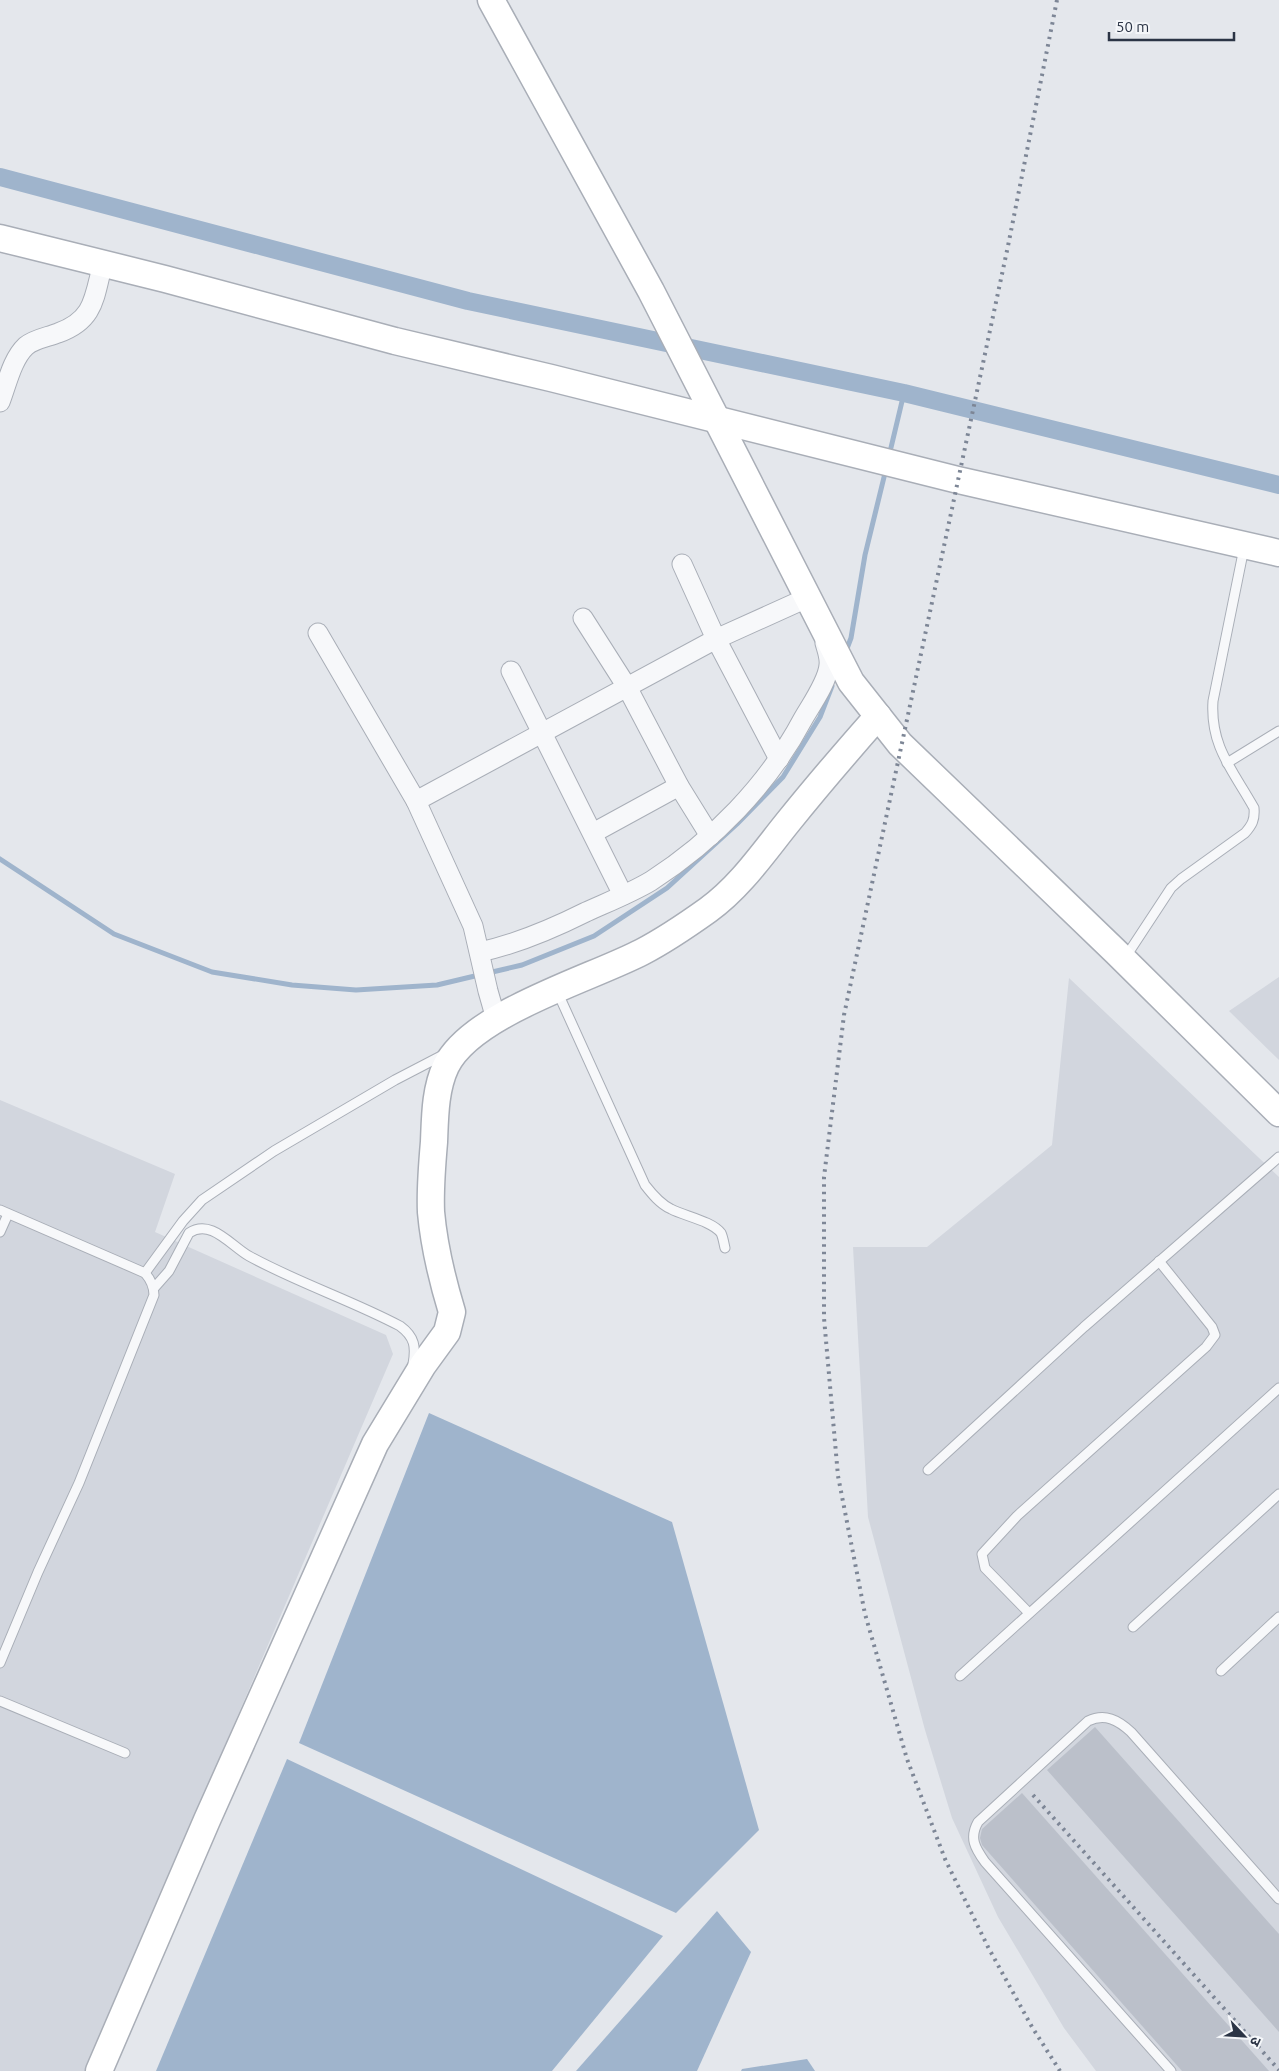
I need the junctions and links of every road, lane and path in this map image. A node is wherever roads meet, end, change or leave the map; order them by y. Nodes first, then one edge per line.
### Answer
1 (491, 0) edge
2 (0, 238) edge
3 (103, 263) junction
4 (0, 402) edge
5 (712, 408) junction
6 (1244, 545) junction
7 (1279, 554) edge
8 (682, 564) dead end
9 (809, 597) junction
10 (583, 618) dead end
11 (821, 625) junction
12 (318, 633) dead end
13 (716, 639) junction
14 (511, 671) dead end
15 (626, 688) junction
16 (878, 716) junction
17 (1279, 731) edge
18 (541, 733) junction
19 (779, 759) junction
20 (1227, 763) junction
21 (679, 786) junction
22 (416, 801) junction
23 (593, 833) junction
24 (710, 836) junction
25 (623, 895) junction
26 (481, 957) junction
27 (1124, 960) junction
28 (557, 990) junction
29 (496, 1019) junction
30 (458, 1046) junction
31 (1279, 1113) edge
32 (1279, 1157) edge
33 (4, 1212) edge
34 (0, 1232) edge
35 (726, 1248) dead end
36 (1159, 1261) junction
37 (144, 1273) junction
38 (154, 1288) junction
39 (411, 1384) junction
40 (1279, 1388) edge
41 (928, 1470) dead end
42 (1279, 1494) edge
43 (1029, 1613) junction
44 (1279, 1617) edge
45 (1133, 1627) dead end
46 (0, 1663) edge
47 (1221, 1671) dead end
48 (960, 1676) dead end
49 (0, 1701) edge
50 (125, 1753) dead end
51 (1279, 1899) edge
52 (99, 2071) edge
53 (1172, 2071) edge

1 - 5 street
2 - 3 street
3 - 4 street
3 - 5 street
5 - 6 street
5 - 9 street
6 - 7 street
6 - 20 lane
8 - 13 street
9 - 11 street
9 - 13 street
10 - 15 street
11 - 16 street
11 - 19 street
12 - 22 street
13 - 15 street
13 - 19 street
14 - 18 street
15 - 18 street
15 - 21 street
16 - 27 street
16 - 28 street
17 - 20 lane
18 - 22 street
18 - 23 street
19 - 24 street
20 - 27 lane
21 - 23 street
21 - 24 street
22 - 26 street
23 - 25 street
24 - 25 street
25 - 26 street
26 - 29 street
27 - 31 street
28 - 29 street
28 - 35 lane
29 - 30 street
30 - 37 lane
30 - 39 street
32 - 36 lane
33 - 34 lane
33 - 37 lane
36 - 41 lane
36 - 43 lane
37 - 38 lane
38 - 39 lane
38 - 46 lane
39 - 52 street
40 - 43 lane
42 - 45 lane
43 - 48 lane
44 - 47 lane
49 - 50 lane
51 - 53 lane

